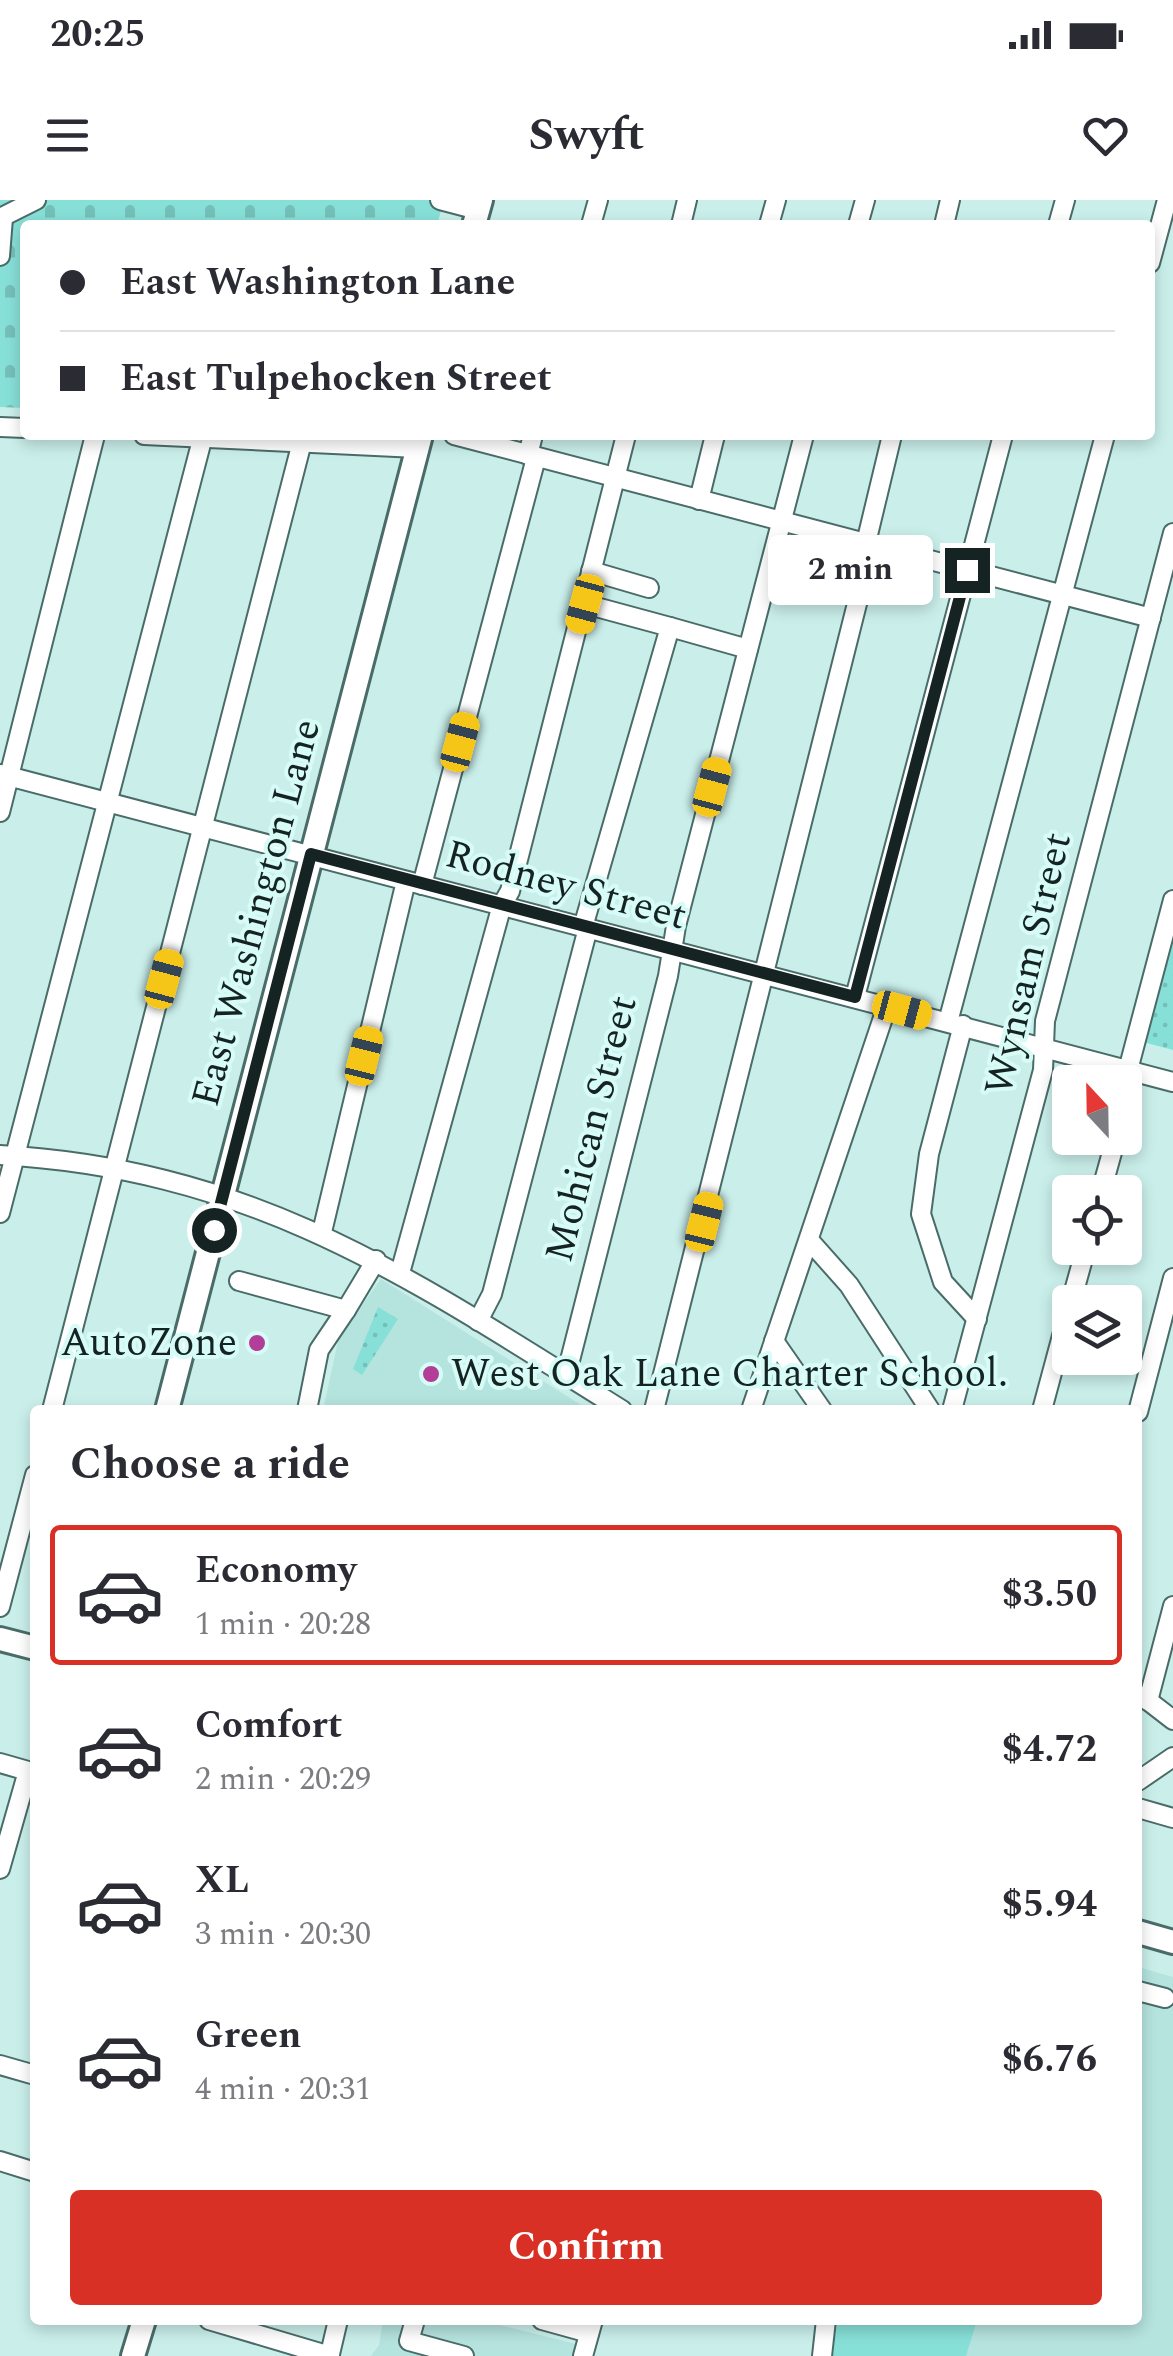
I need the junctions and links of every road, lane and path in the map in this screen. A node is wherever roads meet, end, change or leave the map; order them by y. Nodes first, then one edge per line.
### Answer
1 (36, 200) edge
2 (440, 200) edge
3 (1166, 200) edge
4 (478, 212) edge
5 (1, 218) edge
6 (1155, 243) edge
7 (0, 256) edge
8 (94, 440) edge
9 (202, 440) joint
10 (472, 440) edge
11 (533, 440) edge
12 (625, 440) edge
13 (714, 440) edge
14 (803, 440) edge
15 (891, 440) edge
16 (1001, 440) edge
17 (1104, 440) edge
18 (302, 442) junction
19 (419, 442) edge
20 (532, 457) junction
21 (615, 478) junction
22 (699, 500) junction
23 (781, 521) junction
24 (1173, 533) edge
25 (869, 543) junction
26 (967, 570) junction
27 (591, 571) junction
28 (649, 588) dead end
29 (1062, 595) junction
30 (585, 604) junction
31 (1150, 618) junction
32 (670, 627) junction
33 (748, 648) junction
34 (5, 775) edge
35 (106, 800) junction
36 (0, 812) edge
37 (204, 827) junction
38 (311, 854) junction
39 (414, 883) junction
40 (1173, 900) edge
41 (502, 906) junction
42 (585, 927) junction
43 (672, 949) junction
44 (766, 974) junction
45 (855, 997) junction
46 (888, 1006) junction
47 (955, 1024) junction
48 (1044, 1048) junction
49 (1108, 1065) edge
50 (1132, 1065) edge
51 (1142, 1074) edge
52 (1173, 1082) edge
53 (7, 1156) edge
54 (115, 1169) junction
55 (223, 1194) junction
56 (0, 1213) edge
57 (322, 1232) junction
58 (808, 1240) junction
59 (376, 1260) junction
60 (400, 1273) junction
61 (1173, 1278) edge
62 (239, 1281) dead end
63 (346, 1310) junction
64 (977, 1320) junction
65 (478, 1321) junction
66 (774, 1341) junction
67 (1052, 1372) edge
68 (566, 1376) junction
69 (753, 1404) edge
70 (53, 1405) edge
71 (167, 1405) edge
72 (308, 1405) edge
73 (614, 1405) edge
74 (655, 1405) edge
75 (819, 1405) edge
76 (927, 1405) edge
77 (953, 1405) edge
78 (1043, 1405) edge
79 (1140, 1405) edge
80 (30, 1495) edge
81 (1173, 1606) edge
82 (0, 1607) edge
83 (0, 1639) edge
84 (30, 1647) edge
85 (1142, 1697) edge
86 (1173, 1720) edge
87 (1173, 1757) edge
88 (0, 1763) edge
89 (30, 1771) edge
90 (30, 1778) edge
91 (1142, 1778) edge
92 (1142, 1809) edge
93 (1173, 1818) edge
94 (0, 1868) edge
95 (1142, 1933) edge
96 (1173, 1942) edge
97 (1142, 1992) edge
98 (1165, 1998) dead end
99 (0, 2064) edge
100 (30, 2073) edge
101 (0, 2162) edge
102 (30, 2171) edge
103 (143, 2325) edge
104 (225, 2325) edge
105 (337, 2325) edge
106 (413, 2325) edge
107 (825, 2325) edge
108 (591, 2326) edge
109 (403, 2349) edge
110 (330, 2355) edge
111 (134, 2356) edge
112 (464, 2356) edge
113 (583, 2356) edge
114 (822, 2356) edge

1 - 5 street
2 - 4 street
3 - 6 street
5 - 7 street
8 - 34 street
9 - 18 street
9 - 35 street
10 - 20 street
11 - 20 street
12 - 21 street
13 - 22 street
14 - 23 street, Mohican Street
15 - 25 street
16 - 26 street
17 - 29 street
18 - 19 street
18 - 37 street
19 - 38 main road, East Washington Lane
20 - 21 street
20 - 39 street
21 - 22 street
21 - 27 street
22 - 23 street
23 - 25 street
23 - 33 street, Mohican Street
24 - 31 street, Wynsam Street
25 - 26 street
25 - 44 street
26 - 29 street
26 - 45 street
27 - 28 street
27 - 30 street
29 - 31 street
29 - 47 street
30 - 32 street
30 - 41 street
31 - 48 street, Wynsam Street
32 - 33 street
32 - 42 street
33 - 43 street, Mohican Street
34 - 35 street, Rodney Street
34 - 36 street
35 - 37 street, Rodney Street
35 - 53 street
37 - 38 street, Rodney Street
37 - 54 street
38 - 39 street, Rodney Street
38 - 55 main road, East Washington Lane
39 - 41 street, Rodney Street
39 - 57 street
40 - 50 street
41 - 42 street, Rodney Street
41 - 60 street
42 - 43 street, Rodney Street
42 - 65 street
43 - 44 street, Rodney Street
43 - 68 street, Mohican Street
44 - 45 street, Rodney Street
44 - 74 street
45 - 46 street, Rodney Street
46 - 47 street, Rodney Street
46 - 58 street
47 - 48 street, Rodney Street
47 - 64 street
48 - 49 street, Rodney Street
48 - 64 street, Wynsam Street
51 - 52 street, Rodney Street
53 - 54 street
53 - 56 street
54 - 55 street
54 - 70 street
55 - 57 street
55 - 71 main road, East Washington Lane
57 - 59 street
58 - 66 street
58 - 76 street
59 - 60 street
59 - 63 street
60 - 65 street
61 - 79 street
62 - 63 street
63 - 72 street
64 - 77 street, Wynsam Street
65 - 68 street
66 - 69 street
66 - 75 street
67 - 78 street
68 - 73 street
80 - 82 street
81 - 85 street
83 - 84 main road
85 - 86 street
87 - 91 street
88 - 89 street
90 - 94 street
92 - 93 street
95 - 96 main road
97 - 98 street
99 - 100 street
101 - 102 street
103 - 111 main road
104 - 110 street
105 - 110 street
106 - 109 street
107 - 114 street
108 - 113 street
109 - 112 street

